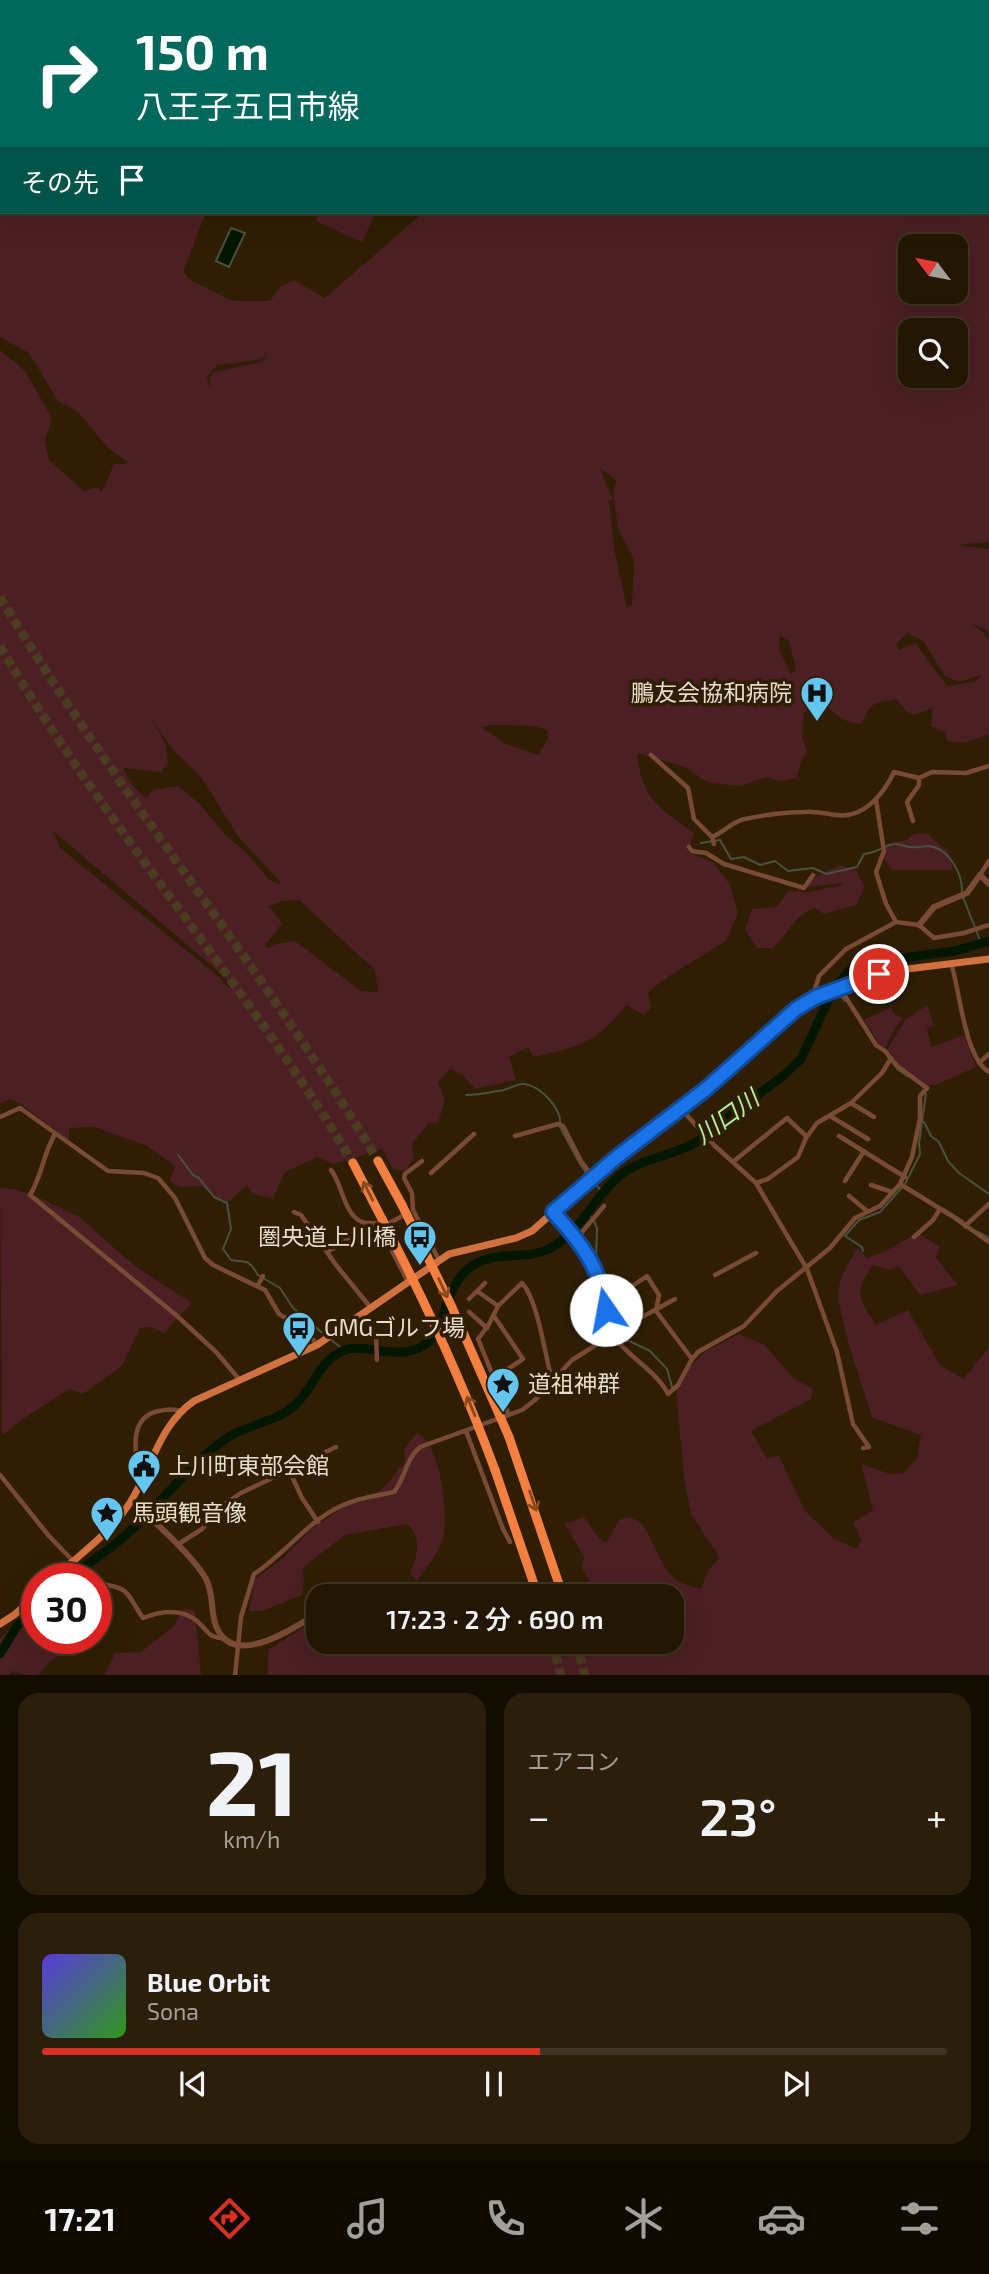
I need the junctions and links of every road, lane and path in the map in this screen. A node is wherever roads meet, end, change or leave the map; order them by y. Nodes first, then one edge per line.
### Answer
1 (651, 755) dead end
2 (989, 766) edge
3 (919, 778) junction
4 (876, 800) junction
5 (913, 821) dead end
6 (712, 837) junction
7 (713, 844) dead end
8 (689, 847) dead end
9 (989, 861) edge
10 (813, 875) dead end
11 (980, 875) junction
12 (989, 883) edge
13 (896, 922) junction
14 (919, 925) junction
15 (989, 925) edge
16 (989, 959) edge
17 (951, 963) junction
18 (840, 988) junction
19 (814, 998) junction
20 (989, 1054) edge
21 (891, 1058) junction
22 (979, 1063) junction
23 (989, 1072) edge
24 (851, 1103) junction
25 (681, 1109) junction
26 (830, 1116) junction
27 (0, 1117) edge
28 (874, 1117) dead end
29 (858, 1133) junction
30 (55, 1134) junction
31 (474, 1134) dead end
32 (515, 1136) dead end
33 (839, 1136) dead end
34 (807, 1137) junction
35 (868, 1139) dead end
36 (852, 1143) junction
37 (864, 1152) junction
38 (378, 1161) tunnel mouth
39 (422, 1161) dead end
40 (734, 1161) junction
41 (353, 1163) tunnel mouth
42 (331, 1170) dead end
43 (431, 1173) dead end
44 (905, 1177) junction
45 (591, 1178) junction
46 (845, 1181) dead end
47 (756, 1182) junction
48 (871, 1185) dead end
49 (902, 1186) junction
50 (892, 1192) junction
51 (849, 1196) dead end
52 (989, 1203) edge
53 (604, 1206) dead end
54 (940, 1209) junction
55 (413, 1210) junction
56 (867, 1211) junction
57 (294, 1212) dead end
58 (553, 1212) junction
59 (381, 1224) junction
60 (965, 1226) junction
61 (576, 1236) junction
62 (914, 1237) dead end
63 (989, 1242) edge
64 (327, 1252) junction
65 (756, 1253) dead end
66 (439, 1260) junction
67 (807, 1269) junction
68 (715, 1275) dead end
69 (263, 1276) dead end
70 (408, 1282) junction
71 (258, 1283) junction
72 (485, 1283) dead end
73 (477, 1291) junction
74 (675, 1298) dead end
75 (468, 1299) dead end
76 (635, 1299) dead end
77 (498, 1307) junction
78 (657, 1307) junction
79 (371, 1308) junction
80 (469, 1312) dead end
81 (362, 1315) junction
82 (494, 1316) junction
83 (642, 1317) dead end
84 (487, 1328) junction
85 (612, 1335) junction
86 (319, 1343) junction
87 (692, 1359) junction
88 (377, 1360) dead end
89 (494, 1378) junction
90 (552, 1380) junction
91 (240, 1381) junction
92 (180, 1411) junction
93 (509, 1415) junction
94 (466, 1431) junction
95 (336, 1447) dead end
96 (863, 1447) dead end
97 (289, 1470) junction
98 (145, 1474) junction
99 (0, 1475) edge
100 (131, 1501) junction
101 (318, 1522) junction
102 (510, 1542) dead end
103 (176, 1545) junction
104 (75, 1563) joint
105 (534, 1584) edge
106 (559, 1584) edge
107 (112, 1586) edge
108 (21, 1609) edge
109 (306, 1620) edge
110 (0, 1623) edge
111 (227, 1639) junction
112 (237, 1645) junction
113 (235, 1675) edge

1 - 6 street
2 - 3 street
3 - 4 street
3 - 5 street
4 - 6 street
4 - 13 street
6 - 7 street
8 - 10 street
9 - 11 street
11 - 12 street
11 - 14 street
13 - 14 street
13 - 19 street
14 - 15 street
16 - 17 main road
17 - 18 main road
17 - 22 street
18 - 19 main road
18 - 21 street
19 - 25 main road
20 - 22 street
21 - 24 street
21 - 44 street
22 - 23 street
24 - 26 street
24 - 28 street
25 - 40 street
25 - 45 main road
26 - 29 street
26 - 34 street
27 - 30 street
29 - 35 street
29 - 36 street
30 - 71 street
30 - 91 street
31 - 43 street
32 - 45 street
33 - 36 street
34 - 40 street
34 - 47 street
36 - 37 street
37 - 44 street
37 - 46 street
38 -> 106 highway, bridge
39 - 55 street
40 - 47 street
59 -> 41 highway
42 - 59 street
44 - 49 street
45 - 58 main road
47 - 67 street
48 - 50 street
49 - 50 street
49 - 54 street
50 - 56 street
51 - 56 street
52 - 60 street
53 - 61 street
54 - 60 street
54 - 62 street
55 - 59 street
55 - 66 street
56 - 67 street
57 - 64 street
58 - 61 street
58 - 66 main road
59 - 64 street
59 - 70 street
105 -> 59 highway, bridge
60 - 63 street
61 - 85 street
64 - 79 street
65 - 68 street
66 - 70 main road
67 - 87 street
67 - 96 street
69 - 71 street
70 - 79 main road
71 - 86 street
72 - 73 street
73 - 75 street
73 - 77 street
74 - 78 street
76 - 78 street
77 - 82 street
77 - 90 street
78 - 83 street
78 - 87 street
79 - 81 main road
80 - 84 street
81 - 86 main road
81 - 88 street
82 - 84 street
82 - 89 street
84 - 89 street
85 - 87 street
85 - 90 street
86 - 91 main road
89 - 93 street
90 - 93 street
91 - 92 main road
92 - 98 main road
92 - 98 street
93 - 94 street
94 - 101 street
94 - 102 street
95 - 97 street
97 - 101 street
97 - 103 street
98 - 100 main road
99 - 104 street
100 - 103 street
100 - 104 main road
101 - 112 street
103 - 111 street
107 - 111 street
108 - 110 main road
109 - 112 street
111 - 112 street
112 - 113 street

